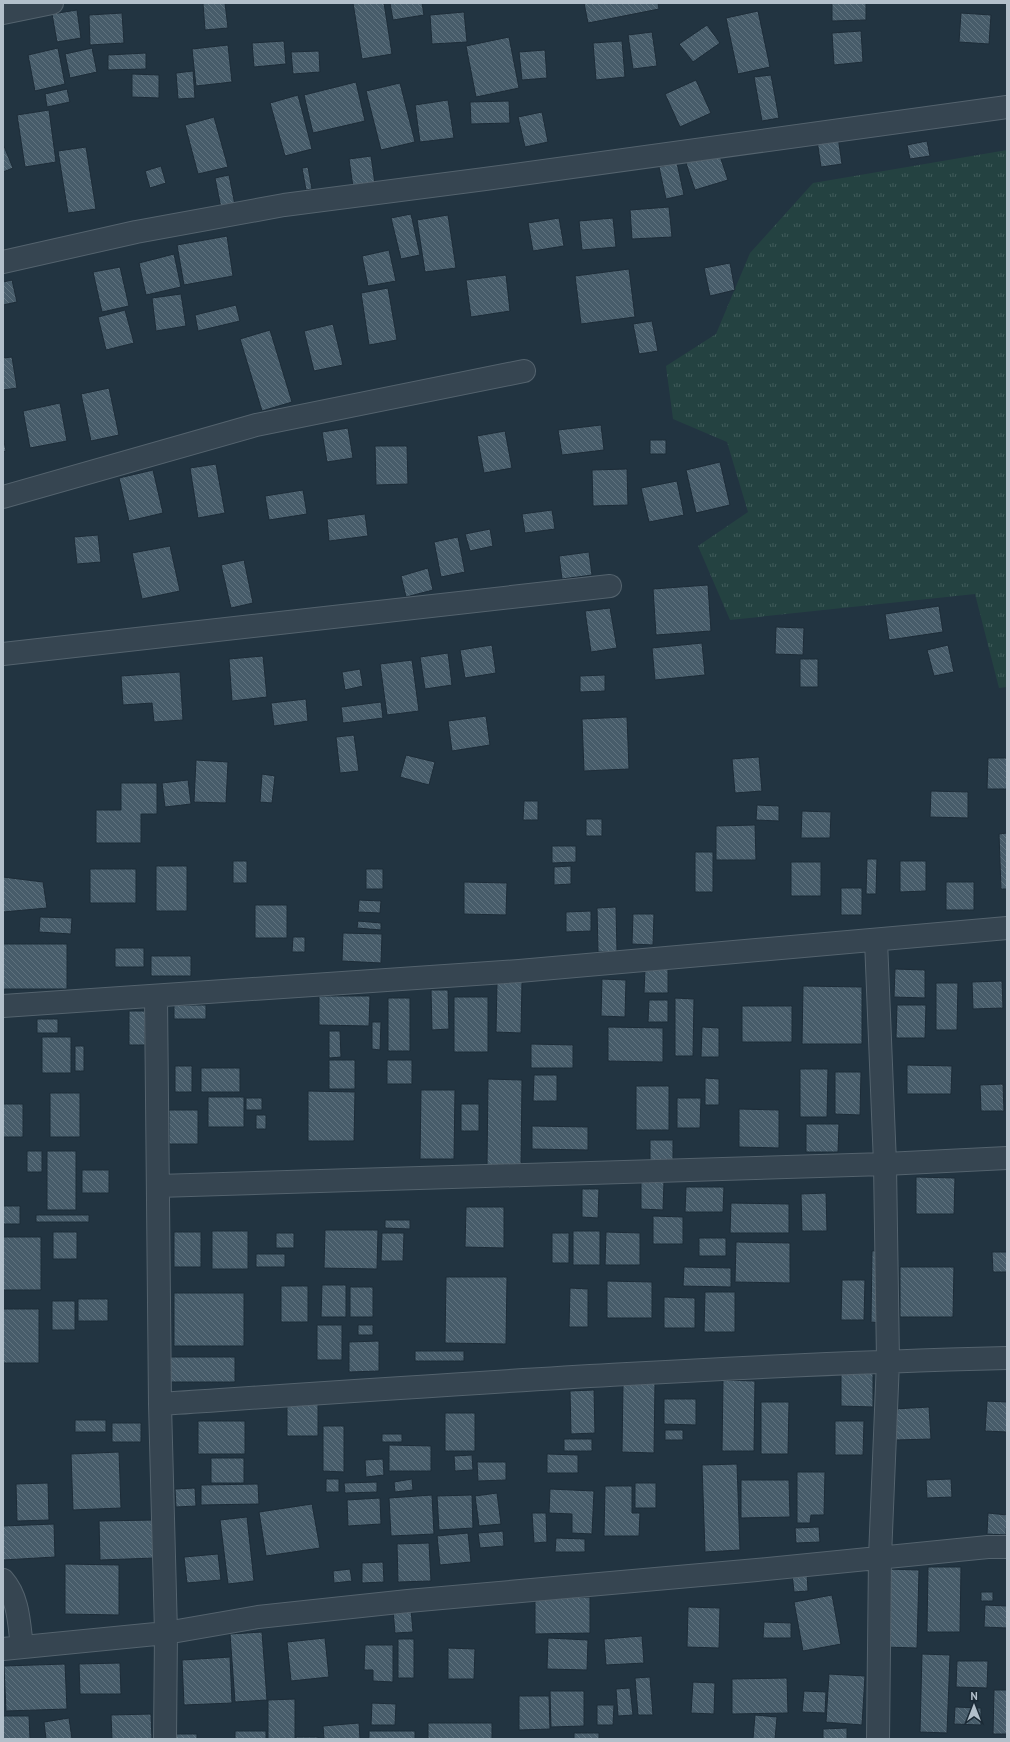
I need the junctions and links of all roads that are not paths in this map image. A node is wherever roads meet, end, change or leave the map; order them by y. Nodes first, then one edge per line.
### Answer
1 (52, 3) edge
2 (3, 13) edge
3 (1007, 107) edge
4 (3, 262) edge
5 (524, 371) dead end
6 (3, 496) edge
7 (610, 586) dead end
8 (3, 654) edge
9 (1007, 928) edge
10 (876, 940) junction
11 (156, 997) junction
12 (3, 1006) edge
13 (1007, 1158) edge
14 (885, 1164) junction
15 (158, 1186) junction
16 (1007, 1358) edge
17 (888, 1361) junction
18 (160, 1404) junction
19 (1007, 1547) edge
20 (880, 1557) junction
21 (3, 1580) edge
22 (166, 1632) junction
23 (13, 1648) edge
24 (164, 1739) edge
25 (878, 1739) edge

1 - 2 street
3 - 4 street
5 - 6 street
7 - 8 street
9 - 10 street
10 - 11 street
10 - 14 street
11 - 12 street
11 - 15 street
13 - 14 street
14 - 15 street
14 - 17 street
15 - 18 street
16 - 17 street
17 - 18 street
17 - 20 street
18 - 22 street
19 - 20 street
20 - 22 street
20 - 25 street
21 - 23 street
22 - 23 street
22 - 24 street

